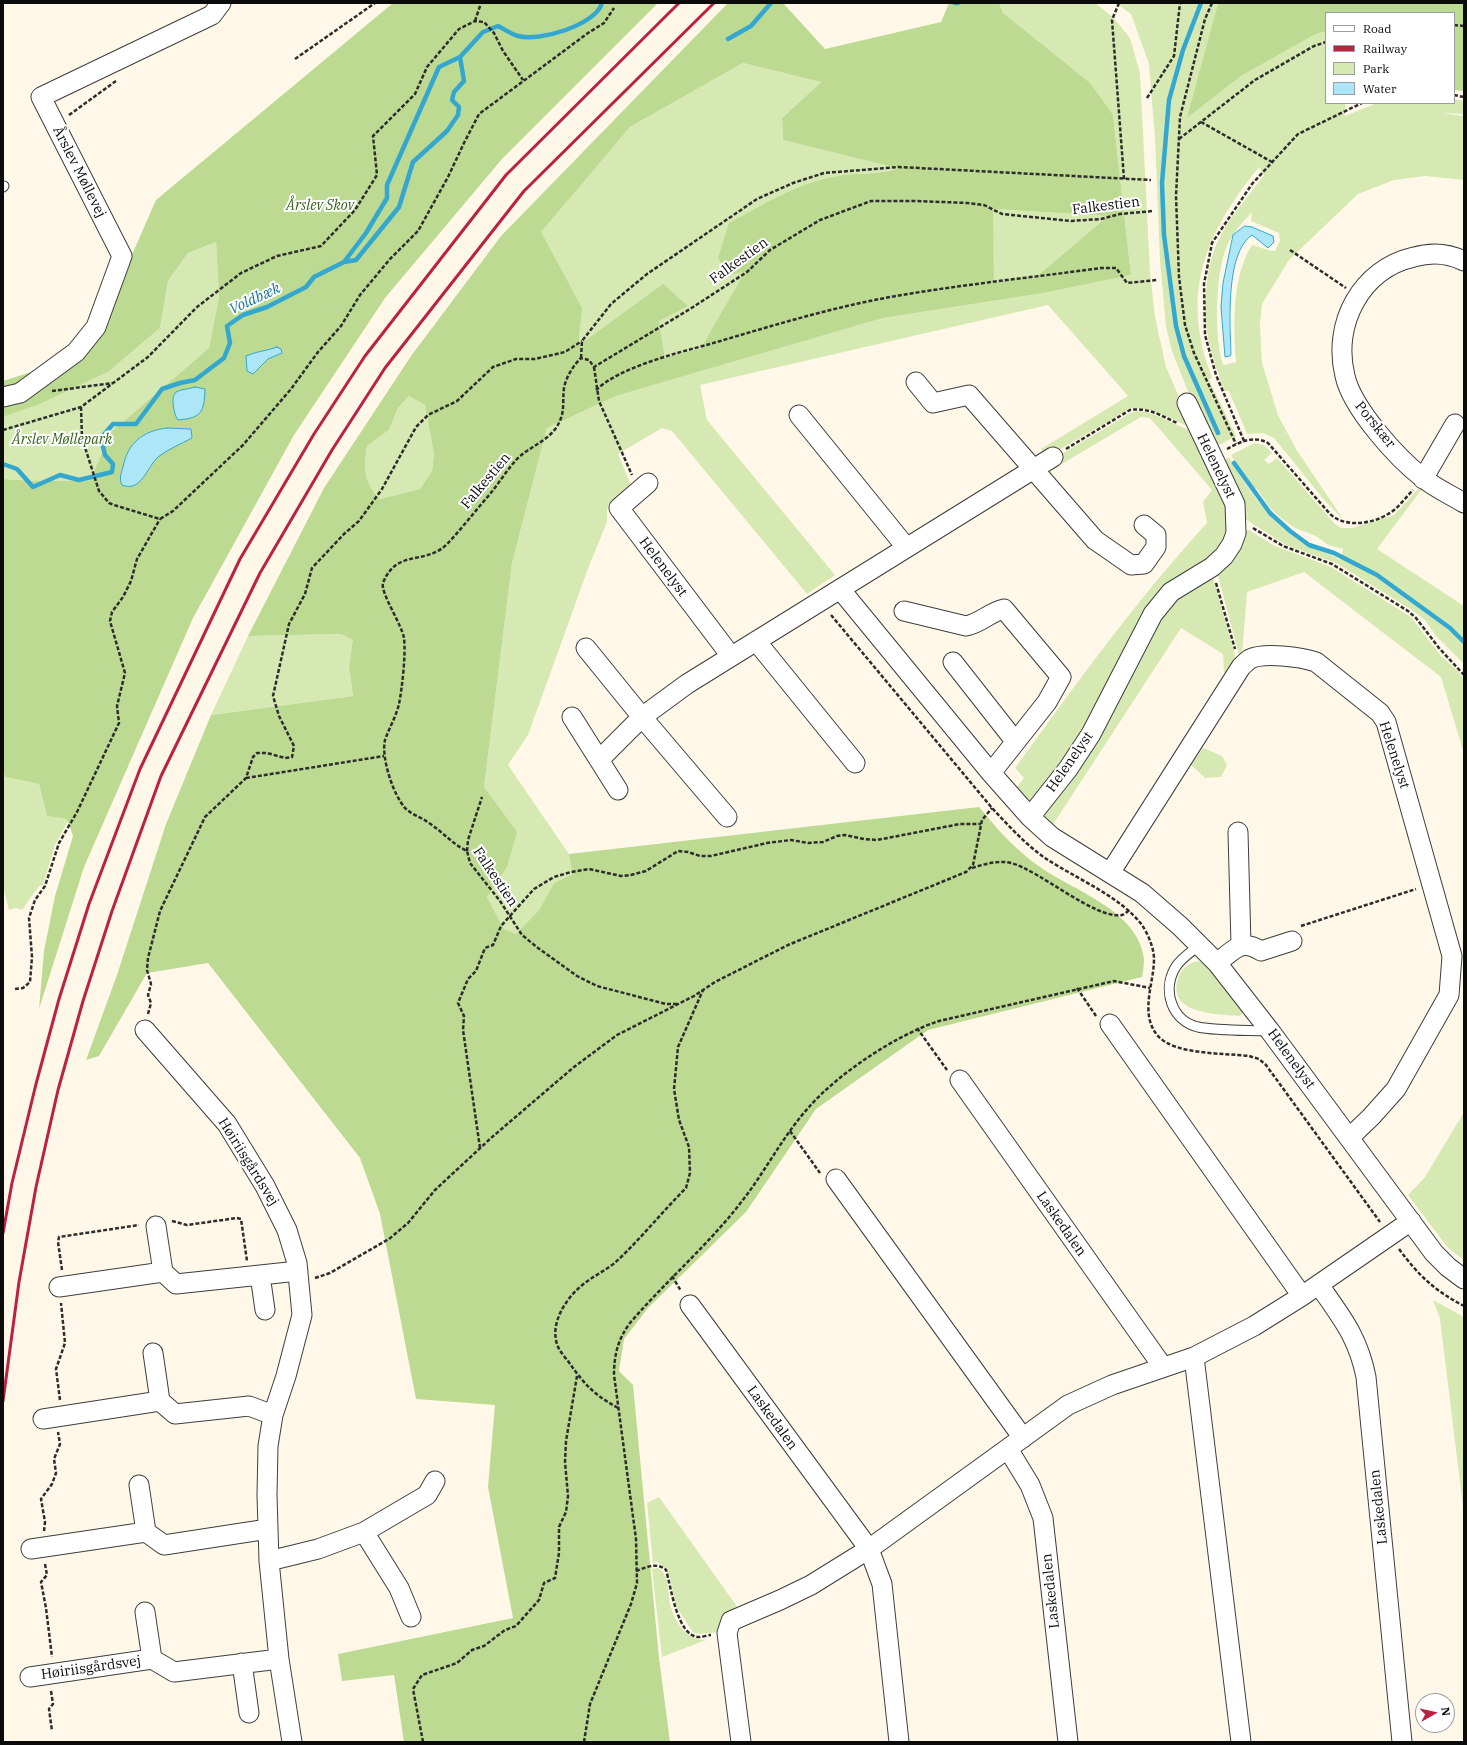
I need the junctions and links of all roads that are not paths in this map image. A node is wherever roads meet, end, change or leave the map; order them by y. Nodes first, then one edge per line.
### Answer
1 (221, 3) edge
2 (1464, 261) edge
3 (916, 382) dead end
4 (3, 397) edge
5 (1187, 404) dead end
6 (799, 415) dead end
7 (1455, 424) dead end
8 (1053, 457) road end
9 (1034, 469) junction
10 (1423, 479) junction
11 (644, 486) road end
12 (1464, 503) edge
13 (1144, 525) dead end
14 (906, 547) junction
15 (840, 589) junction
16 (904, 611) dead end
17 (756, 641) junction
18 (586, 648) dead end
19 (731, 656) junction
20 (953, 662) dead end
21 (572, 717) dead end
22 (642, 717) junction
23 (1015, 741) junction
24 (599, 760) junction
25 (855, 764) dead end
26 (991, 773) junction
27 (618, 790) dead end
28 (727, 817) dead end
29 (1030, 817) junction
30 (1238, 832) dead end
31 (1110, 873) junction
32 (1296, 934) road end
33 (1241, 944) junction
34 (1200, 945) junction
35 (1217, 963) junction
36 (1110, 1024) road end
37 (145, 1030) road end
38 (1270, 1031) junction
39 (960, 1080) road end
40 (1349, 1138) junction
41 (836, 1179) road end
42 (1411, 1221) junction
43 (156, 1226) dead end
44 (163, 1272) junction
45 (260, 1275) junction
46 (298, 1276) junction
47 (1464, 1279) edge
48 (1319, 1285) junction
49 (59, 1287) road end
50 (1302, 1296) junction
51 (690, 1306) dead end
52 (265, 1310) dead end
53 (153, 1353) dead end
54 (1194, 1357) junction
55 (1163, 1367) junction
56 (160, 1401) junction
57 (273, 1415) junction
58 (43, 1419) dead end
59 (1023, 1438) junction
60 (1008, 1449) junction
61 (436, 1481) dead end
62 (139, 1485) dead end
63 (268, 1529) junction
64 (146, 1532) junction
65 (364, 1532) junction
66 (31, 1548) dead end
67 (869, 1549) junction
68 (269, 1561) junction
69 (145, 1612) dead end
70 (411, 1618) dead end
71 (152, 1659) junction
72 (279, 1659) junction
73 (242, 1663) junction
74 (30, 1677) dead end
75 (249, 1713) dead end
76 (292, 1742) edge
77 (741, 1742) edge
78 (899, 1742) edge
79 (1068, 1742) edge
80 (1241, 1742) edge
81 (1402, 1742) edge

1 - 4 street, Årslev Møllevej
2 - 10 street, Porskær
3 - 9 street
5 - 29 street, Helenelyst
6 - 14 street
7 - 10 street
8 - 9 street
9 - 13 street
9 - 14 street
10 - 12 street, Porskær
11 - 19 street, Helenelyst
14 - 15 street
15 - 17 street
15 - 26 street, Helenelyst
16 - 23 street
17 - 19 street
17 - 25 street
18 - 22 street
19 - 22 street
20 - 23 street
21 - 24 street
22 - 24 street
22 - 28 street
23 - 26 street
24 - 27 street
26 - 29 street, Helenelyst
29 - 31 street, Helenelyst
30 - 33 street
31 - 34 street, Helenelyst
31 - 40 street, Helenelyst
32 - 33 street
33 - 35 street
34 - 35 street, Helenelyst
34 - 38 lane
35 - 38 street, Helenelyst
36 - 50 street
37 - 46 street, Høiriisgårdsvej
38 - 40 street, Helenelyst
39 - 55 street, Laskedalen
40 - 42 street, Helenelyst
41 - 59 street
42 - 47 street, Helenelyst
42 - 48 street
43 - 44 street
44 - 45 street
44 - 49 street
45 - 46 street
45 - 52 street
46 - 57 street, Høiriisgårdsvej
48 - 50 street
48 - 81 street, Laskedalen
50 - 54 street
51 - 67 street, Laskedalen
53 - 56 street
54 - 55 street
54 - 80 street
55 - 59 street
56 - 57 street
56 - 58 street
57 - 63 street, Høiriisgårdsvej
59 - 60 street
60 - 67 street
60 - 79 street, Laskedalen
61 - 65 street
62 - 64 street
63 - 64 street
63 - 68 street, Høiriisgårdsvej
64 - 66 street
65 - 68 street
65 - 70 street
67 - 77 street
67 - 78 street, Laskedalen
68 - 72 street, Høiriisgårdsvej
69 - 71 street, Høiriisgårdsvej
71 - 73 street, Høiriisgårdsvej
71 - 74 street, Høiriisgårdsvej
72 - 73 street, Høiriisgårdsvej
72 - 76 street, Høiriisgårdsvej
73 - 75 street

